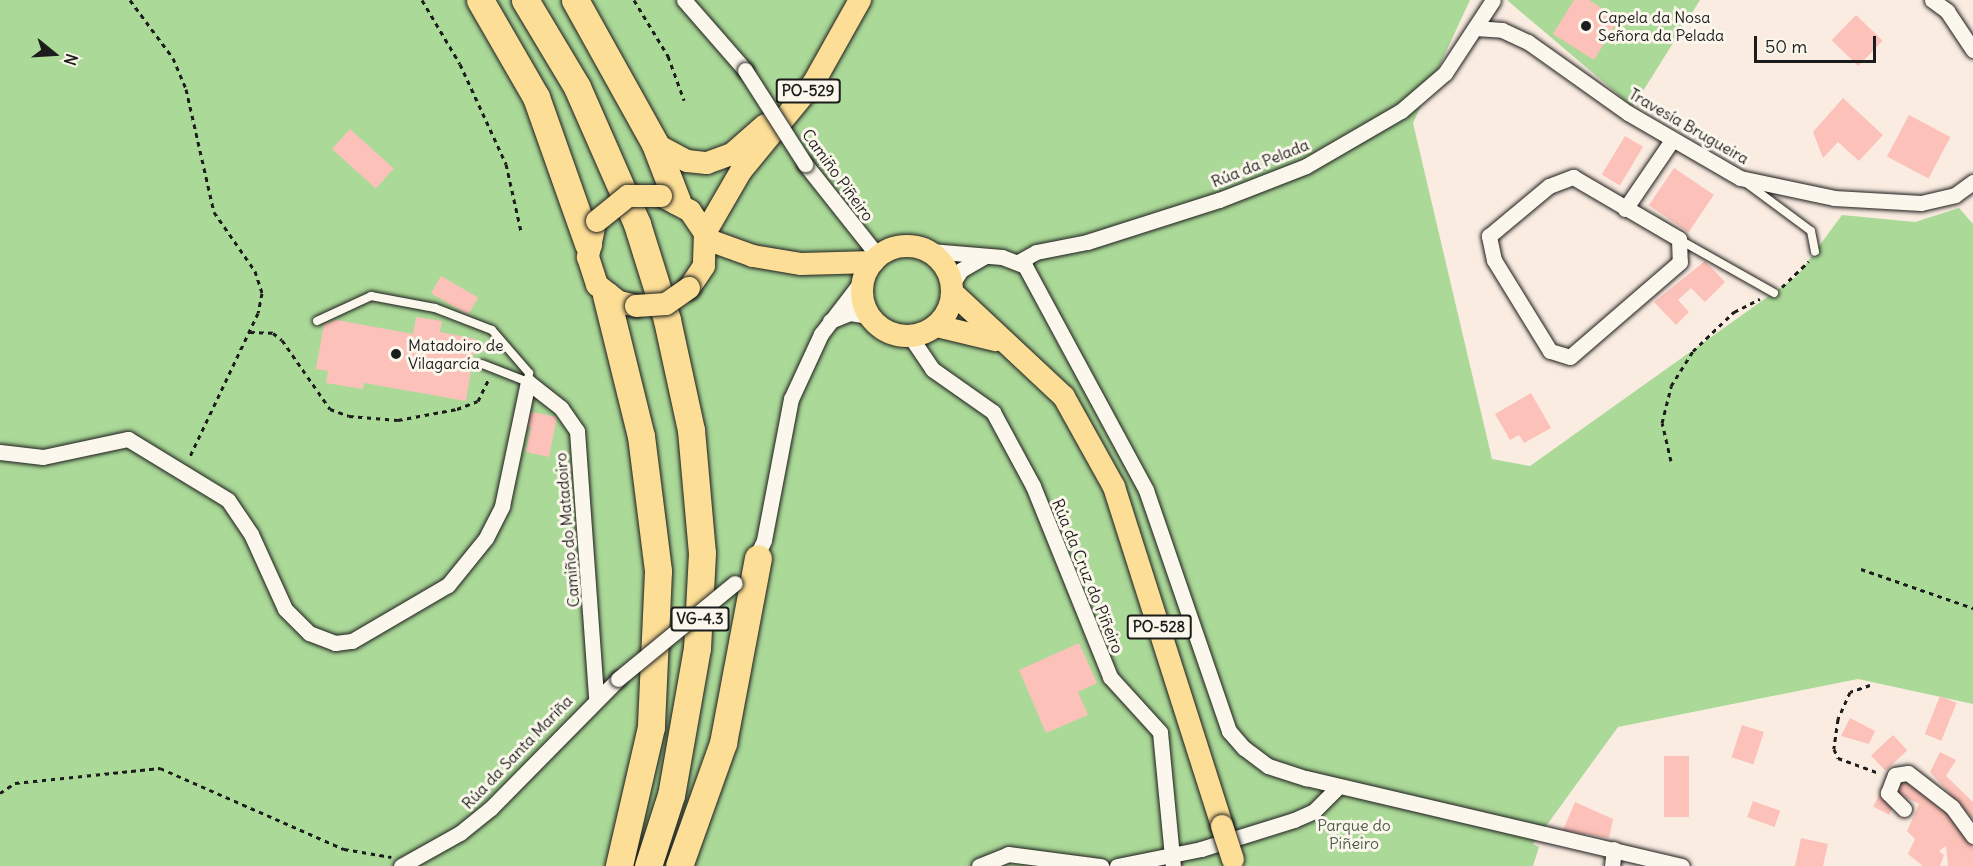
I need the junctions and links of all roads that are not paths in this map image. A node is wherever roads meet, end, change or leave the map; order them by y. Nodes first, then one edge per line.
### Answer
1 (480, 0) edge
2 (525, 0) edge
3 (574, 0) edge
4 (684, 0) edge
5 (1493, 0) edge
6 (1932, 0) edge
7 (858, 4) edge
8 (1475, 28) junction
9 (1973, 50) edge
10 (1672, 140) junction
11 (655, 144) junction
12 (741, 171) junction
13 (1740, 178) junction
14 (1970, 190) edge
15 (673, 201) junction
16 (1625, 209) junction
17 (593, 232) junction
18 (706, 236) junction
19 (1678, 239) junction
20 (930, 251) junction
21 (1815, 252) road end
22 (753, 256) junction
23 (985, 256) junction
24 (1020, 261) junction
25 (801, 264) junction
26 (694, 282) junction
27 (867, 283) junction
28 (952, 289) junction
29 (1774, 293) road end
30 (606, 295) junction
31 (317, 321) dead end
32 (830, 321) junction
33 (937, 326) junction
34 (910, 336) junction
35 (1019, 355) junction
36 (482, 364) dead end
37 (528, 382) junction
38 (0, 452) edge
39 (758, 558) junction
40 (596, 697) junction
41 (1339, 786) junction
42 (1904, 809) dead end
43 (1973, 837) edge
44 (1614, 849) junction
45 (1172, 862) edge
46 (406, 863) edge
47 (1234, 863) edge
48 (1075, 864) edge
49 (619, 866) edge
50 (648, 866) edge
51 (679, 866) edge
52 (979, 866) edge
53 (1101, 866) edge
54 (1117, 866) edge
55 (1612, 866) edge
56 (1682, 866) edge

1 - 17 highway
2 - 50 highway, VG-4.3
3 - 11 highway
4 - 27 street, Camiño Piñeiro, bridge
5 - 8 street, Rúa da Pelada
6 - 9 street
7 - 11 main road
7 - 12 main road, PO-529
8 - 10 street, Travesía Brugueira
8 - 24 street, Rúa da Pelada
10 - 13 street, Travesía Brugueira
10 - 16 street
11 - 15 highway
12 - 15 main road, PO-529
12 - 18 main road, PO-529
13 - 14 street, Travesía Brugueira
13 - 21 lane
15 - 17 main road, bridge
15 - 18 main road
16 - 19 street
16 - 19 street
17 - 30 main road
18 - 22 main road
18 - 26 main road
19 - 29 lane
20 - 23 street
20 - 27 main road
20 - 28 main road
22 - 25 main road
22 - 26 main road
23 - 24 street
23 - 28 street
24 - 41 street
25 - 27 main road
25 - 27 main road
26 - 30 main road, bridge
27 - 32 street
27 - 32 street
27 - 34 main road
28 - 33 main road
28 - 35 main road, PO-528
30 - 49 highway
31 - 37 lane
32 - 39 street
33 - 34 main road
33 - 35 main road, PO-528
34 - 45 street, Rúa da Cruz do Piñeiro
35 - 47 main road, PO-528, bridge
36 - 37 lane
37 - 38 street
37 - 40 street, Camiño do Matadoiro
39 - 40 street, Rúa da Santa Mariña, bridge
39 - 51 highway
40 - 46 street, Rúa da Santa Mariña
41 - 44 street
41 - 45 street
42 - 43 street
44 - 55 street
44 - 56 street
45 - 54 street
48 - 52 street
48 - 53 street

